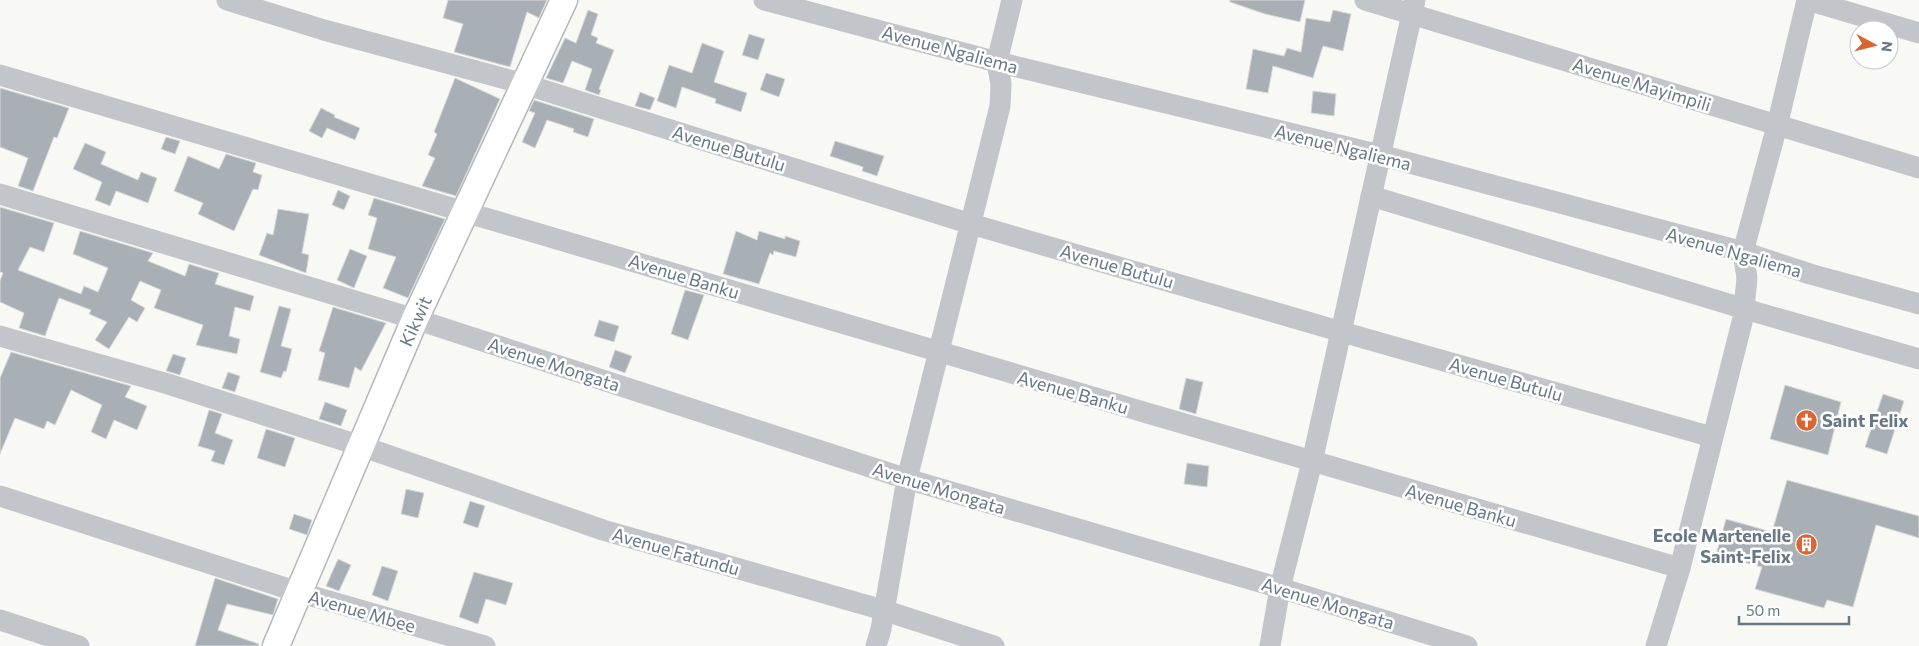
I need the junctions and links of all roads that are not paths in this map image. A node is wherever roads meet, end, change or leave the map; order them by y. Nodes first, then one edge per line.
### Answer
1 (227, 0) edge
2 (564, 0) edge
3 (764, 0) edge
4 (1012, 0) edge
5 (1365, 0) edge
6 (1807, 0) edge
7 (1414, 7) edge
8 (1919, 33) edge
9 (997, 62) junction
10 (0, 75) edge
11 (524, 84) junction
12 (1777, 126) junction
13 (1380, 156) junction
14 (1919, 168) edge
15 (0, 194) edge
16 (1371, 196) junction
17 (467, 211) junction
18 (971, 224) junction
19 (1743, 252) junction
20 (1919, 304) edge
21 (1745, 309) junction
22 (415, 318) junction
23 (1342, 332) junction
24 (0, 336) edge
25 (939, 353) junction
26 (1919, 359) edge
27 (1712, 437) junction
28 (361, 446) junction
29 (1312, 462) junction
30 (907, 479) junction
31 (0, 496) edge
32 (1680, 568) junction
33 (1280, 588) junction
34 (298, 592) junction
35 (883, 610) junction
36 (0, 620) edge
37 (79, 646) edge
38 (276, 646) edge
39 (485, 646) edge
40 (876, 646) edge
41 (994, 646) edge
42 (1270, 646) edge
43 (1467, 646) edge
44 (1656, 646) edge

1 - 11 street, Avenue Butulu
2 - 11 main road, Kikwit
3 - 9 street, Avenue Ngaliema
4 - 9 street
5 - 7 street, Avenue Mayimpili
6 - 8 street
6 - 12 street
7 - 12 street, Avenue Mayimpili
7 - 13 street
9 - 13 street, Avenue Ngaliema
9 - 18 street
10 - 17 street, Avenue Banku
11 - 17 main road, Kikwit
11 - 18 street, Avenue Butulu
12 - 14 street, Avenue Mayimpili
12 - 19 street
13 - 16 street
13 - 19 street, Avenue Ngaliema
15 - 22 street, Avenue Mongata
16 - 21 street
16 - 23 street
17 - 22 main road, Kikwit
17 - 25 street, Avenue Banku
18 - 23 street, Avenue Butulu
18 - 25 street
19 - 20 street, Avenue Ngaliema
19 - 21 street
21 - 26 street
21 - 27 street
22 - 28 main road, Kikwit
22 - 30 street, Avenue Mongata
23 - 27 street, Avenue Butulu
23 - 29 street
24 - 28 street, Avenue Fatundu
25 - 29 street, Avenue Banku
25 - 30 street
27 - 32 street
28 - 34 main road, Kikwit
28 - 35 street, Avenue Fatundu
29 - 32 street, Avenue Banku
29 - 33 street
30 - 33 street, Avenue Mongata
30 - 35 street
31 - 34 street, Avenue Mbee
32 - 44 street
33 - 42 street
33 - 43 street, Avenue Mongata
34 - 38 main road, Kikwit
34 - 39 street, Avenue Mbee
35 - 40 street
35 - 41 street, Avenue Fatundu
36 - 37 street

